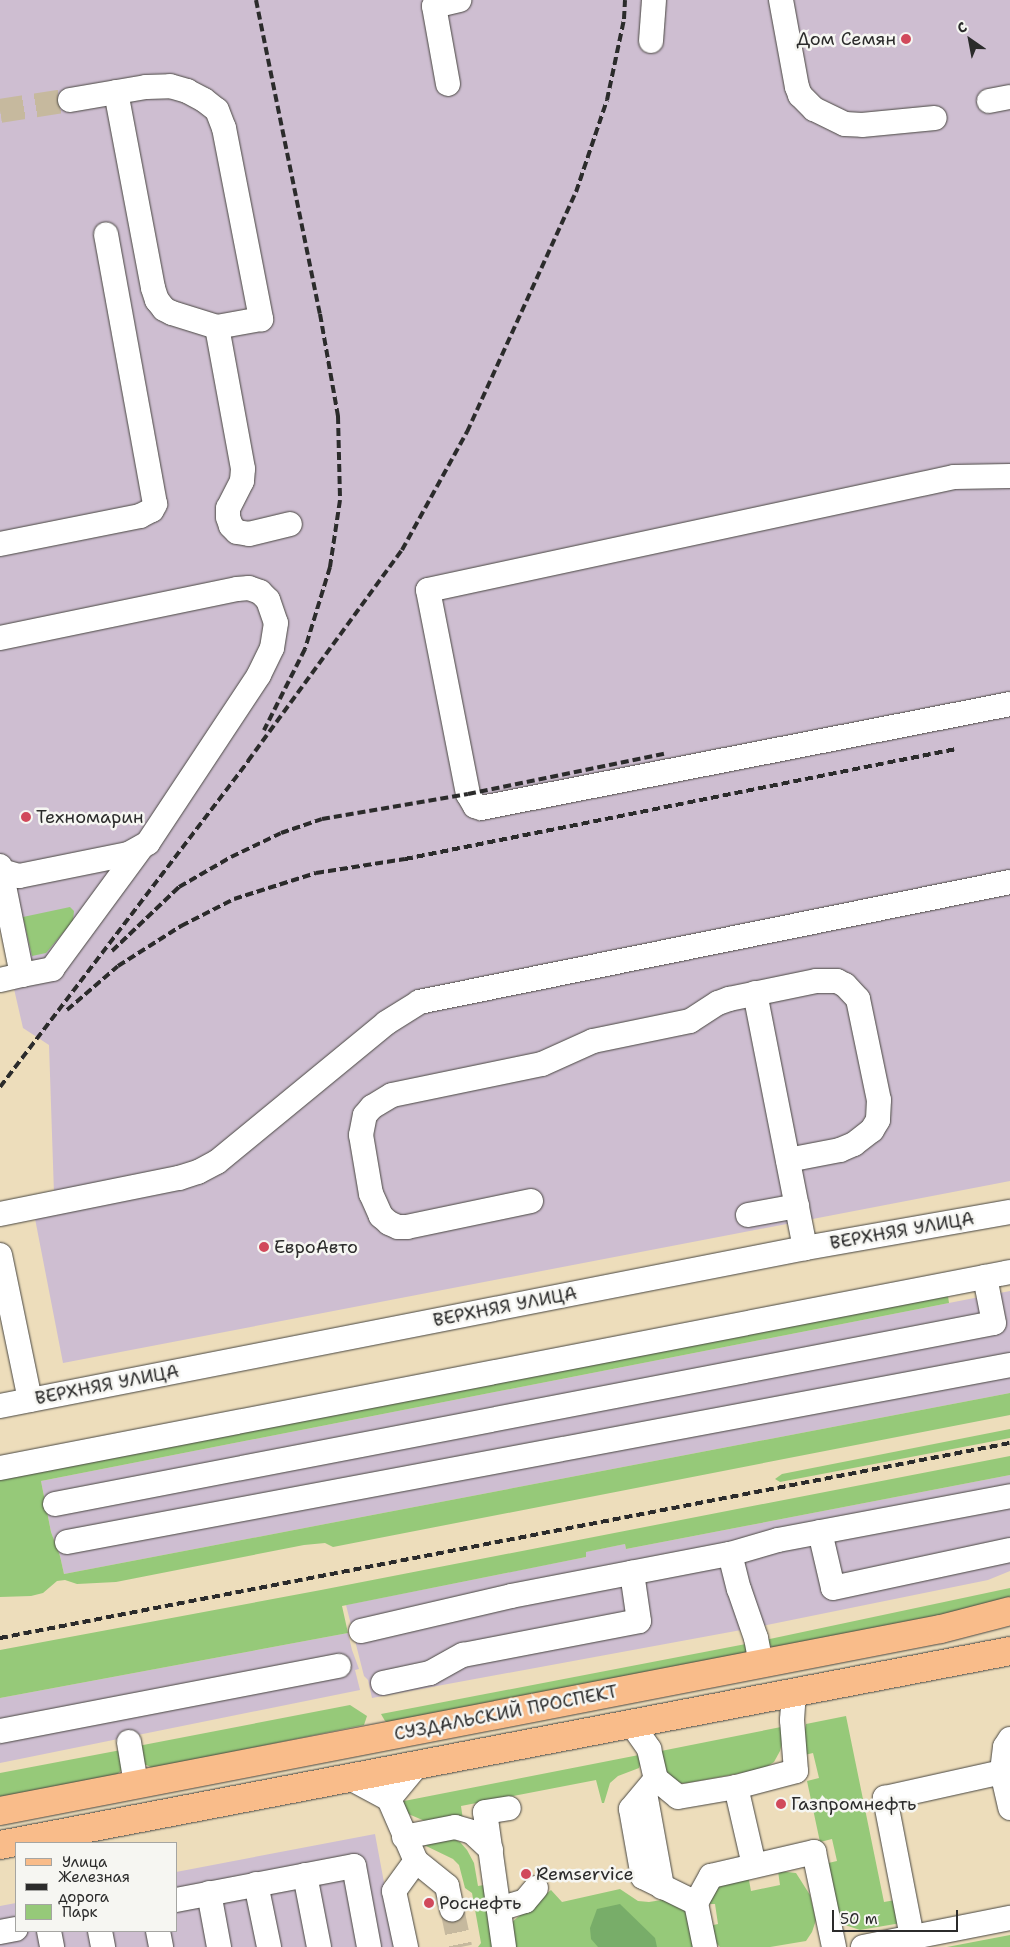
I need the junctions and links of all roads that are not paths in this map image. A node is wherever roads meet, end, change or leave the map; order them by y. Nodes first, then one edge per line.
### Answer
1 (459, 0) edge
2 (654, 0) edge
3 (781, 0) edge
4 (650, 41) dead end
5 (448, 84) dead end
6 (116, 92) junction
7 (70, 100) tunnel mouth
8 (935, 118) dead end
9 (106, 234) dead end
10 (217, 327) junction
11 (1010, 476) edge
12 (290, 524) dead end
13 (0, 544) edge
14 (0, 638) edge
15 (1010, 704) edge
16 (142, 848) junction
17 (0, 869) edge
18 (1010, 882) edge
19 (11, 978) edge
20 (755, 993) junction
21 (788, 1160) junction
22 (531, 1201) dead end
23 (797, 1206) junction
24 (1010, 1212) edge
25 (0, 1214) edge
26 (748, 1215) dead end
27 (805, 1248) junction
28 (0, 1256) edge
29 (1010, 1272) edge
30 (985, 1277) junction
31 (1002, 1322) edge
32 (1010, 1365) edge
33 (30, 1400) junction
34 (0, 1406) edge
35 (0, 1468) edge
36 (1010, 1496) edge
37 (55, 1504) dead end
38 (820, 1532) junction
39 (67, 1542) dead end
40 (1010, 1550) edge
41 (730, 1554) junction
42 (632, 1573) junction
43 (1010, 1611) edge
44 (361, 1631) dead end
45 (1010, 1651) edge
46 (761, 1664) junction
47 (339, 1666) dead end
48 (384, 1683) dead end
49 (794, 1692) junction
50 (631, 1723) junction
51 (0, 1731) edge
52 (1010, 1739) edge
53 (129, 1742) dead end
54 (419, 1763) junction
55 (1002, 1772) junction
56 (348, 1777) junction
57 (136, 1784) junction
58 (651, 1786) junction
59 (736, 1787) junction
60 (389, 1799) junction
61 (508, 1808) dead end
62 (1010, 1808) edge
63 (0, 1811) edge
64 (404, 1837) junction
65 (15, 1842) edge
66 (15, 1842) edge
67 (0, 1845) edge
68 (491, 1850) junction
69 (416, 1862) junction
70 (754, 1865) junction
71 (305, 1875) junction
72 (256, 1884) junction
73 (536, 1888) dead end
74 (209, 1893) junction
75 (178, 1900) edge
76 (696, 1903) junction
77 (452, 1909) tunnel mouth
78 (499, 1909) junction
79 (1010, 1918) edge
80 (49, 1932) edge
81 (100, 1932) edge
82 (158, 1932) edge
83 (912, 1937) junction
84 (52, 1947) edge
85 (103, 1947) edge
86 (161, 1947) edge
87 (219, 1947) edge
88 (269, 1947) edge
89 (319, 1947) edge
90 (370, 1947) edge
91 (406, 1947) edge
92 (504, 1947) edge
93 (705, 1947) edge
94 (834, 1947) edge
95 (863, 1947) edge

1 - 5 street
2 - 4 street
3 - 8 street
6 - 7 street
6 - 10 street
6 - 10 street
9 - 13 street
10 - 12 street
11 - 15 street
14 - 16 street
16 - 17 street
16 - 19 street
17 - 19 street
18 - 25 street
20 - 21 street
20 - 21 street
20 - 22 street
21 - 23 street
23 - 26 street
23 - 27 street
24 - 27 street, ВЕРХНЯЯ УЛИЦА
27 - 33 street, ВЕРХНЯЯ УЛИЦА
28 - 33 street
29 - 30 street
30 - 31 street
30 - 35 street
31 - 37 street
32 - 39 street
33 - 34 street, ВЕРХНЯЯ УЛИЦА
36 - 38 street
38 - 40 street
38 - 41 street
41 - 42 street
41 - 46 street
42 - 44 street
42 - 48 street
43 - 46 main road, СУЗДАЛЬСКИЙ ПРОСПЕКТ
45 - 49 main road, СУЗДАЛЬСКИЙ ПРОСПЕКТ
46 - 57 main road, СУЗДАЛЬСКИЙ ПРОСПЕКТ
47 - 51 street
49 - 50 main road, СУЗДАЛЬСКИЙ ПРОСПЕКТ
49 - 59 street
50 - 54 main road, СУЗДАЛЬСКИЙ ПРОСПЕКТ
50 - 58 street
52 - 55 street
53 - 57 street
54 - 56 main road, СУЗДАЛЬСКИЙ ПРОСПЕКТ
54 - 60 street
55 - 62 street
55 - 83 street
56 - 60 street
56 - 66 main road, СУЗДАЛЬСКИЙ ПРОСПЕКТ
57 - 63 main road, СУЗДАЛЬСКИЙ ПРОСПЕКТ
58 - 59 street
58 - 76 street
59 - 70 street
60 - 64 street
61 - 68 street
64 - 68 street
64 - 69 street
65 - 67 main road, СУЗДАЛЬСКИЙ ПРОСПЕКТ
68 - 78 street
69 - 77 street
69 - 91 street
70 - 76 street
70 - 94 street
71 - 72 street
71 - 89 street
71 - 90 street
72 - 74 street
72 - 88 street
73 - 78 street
74 - 75 street
74 - 87 street
76 - 93 street
78 - 92 street
79 - 83 street
80 - 84 street
81 - 85 street
82 - 86 street
83 - 95 street

